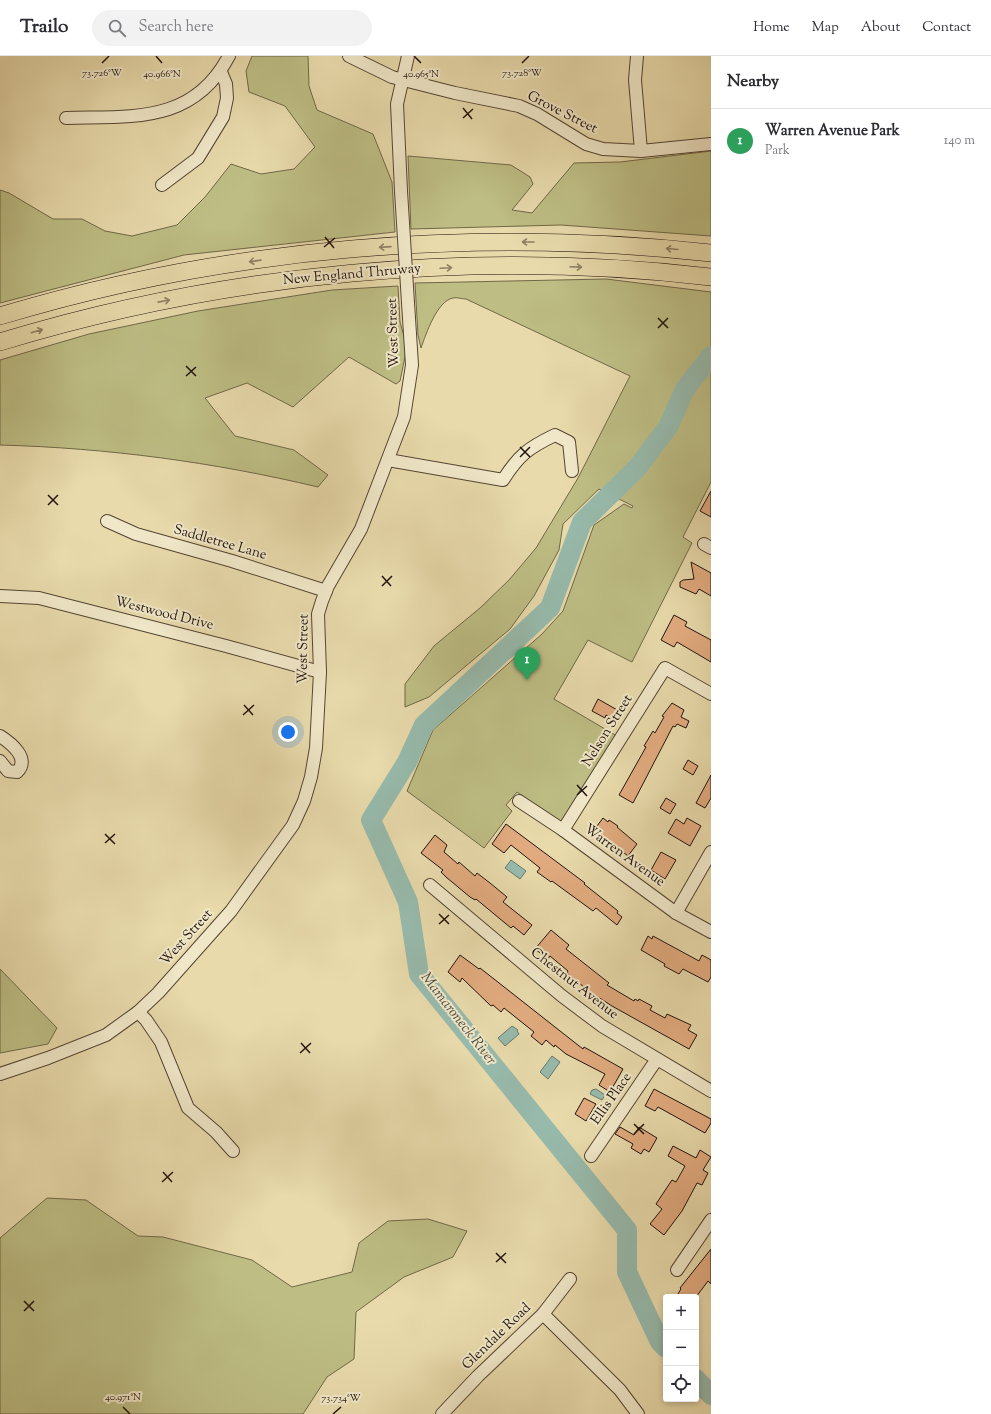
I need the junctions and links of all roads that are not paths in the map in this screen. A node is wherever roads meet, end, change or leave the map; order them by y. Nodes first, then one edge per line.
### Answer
1 (229, 56) edge
2 (349, 56) edge
3 (408, 56) edge
4 (637, 56) edge
5 (221, 72) junction
6 (402, 79) junction
7 (66, 118) dead end
8 (711, 144) edge
9 (641, 151) junction
10 (162, 185) dead end
11 (711, 253) edge
12 (711, 277) edge
13 (0, 316) edge
14 (0, 342) edge
15 (388, 460) junction
16 (572, 471) dead end
17 (107, 521) dead end
18 (326, 591) junction
19 (1, 600) edge
20 (320, 672) junction
21 (711, 694) edge
22 (0, 736) edge
23 (0, 761) edge
24 (519, 801) dead end
25 (563, 830) junction
26 (711, 852) edge
27 (430, 885) dead end
28 (676, 913) junction
29 (711, 932) edge
30 (138, 1012) junction
31 (657, 1059) junction
32 (0, 1074) edge
33 (711, 1091) edge
34 (233, 1151) dead end
35 (591, 1156) dead end
36 (711, 1220) edge
37 (677, 1270) dead end
38 (570, 1279) dead end
39 (542, 1314) junction
40 (442, 1414) edge
41 (638, 1414) edge

1 - 5 street
2 - 6 street
3 - 6 street, West Street
4 - 9 street
5 - 7 street
5 - 10 street
6 - 9 street, Grove Street
6 - 15 street, West Street, bridge
8 - 9 street, Grove Street
11 -> 13 highway, New England Thruway
14 -> 12 highway, New England Thruway
15 - 16 street
15 - 18 street, West Street
17 - 18 street, Saddletree Lane
18 - 20 street, West Street
19 - 20 street, Westwood Drive
20 - 30 street, West Street
21 - 25 street, Nelson Street
22 - 23 street
24 - 25 street, Warren Avenue
25 - 28 street, Warren Avenue
26 - 28 street
27 - 31 street, Chestnut Avenue
28 - 29 street, Warren Avenue
30 - 32 street, West Street
30 - 34 street
31 - 33 street, Chestnut Avenue
31 - 35 street, Ellis Place
36 - 37 street
38 - 39 street, Glendale Road
39 - 40 street, Glendale Road
39 - 41 street

